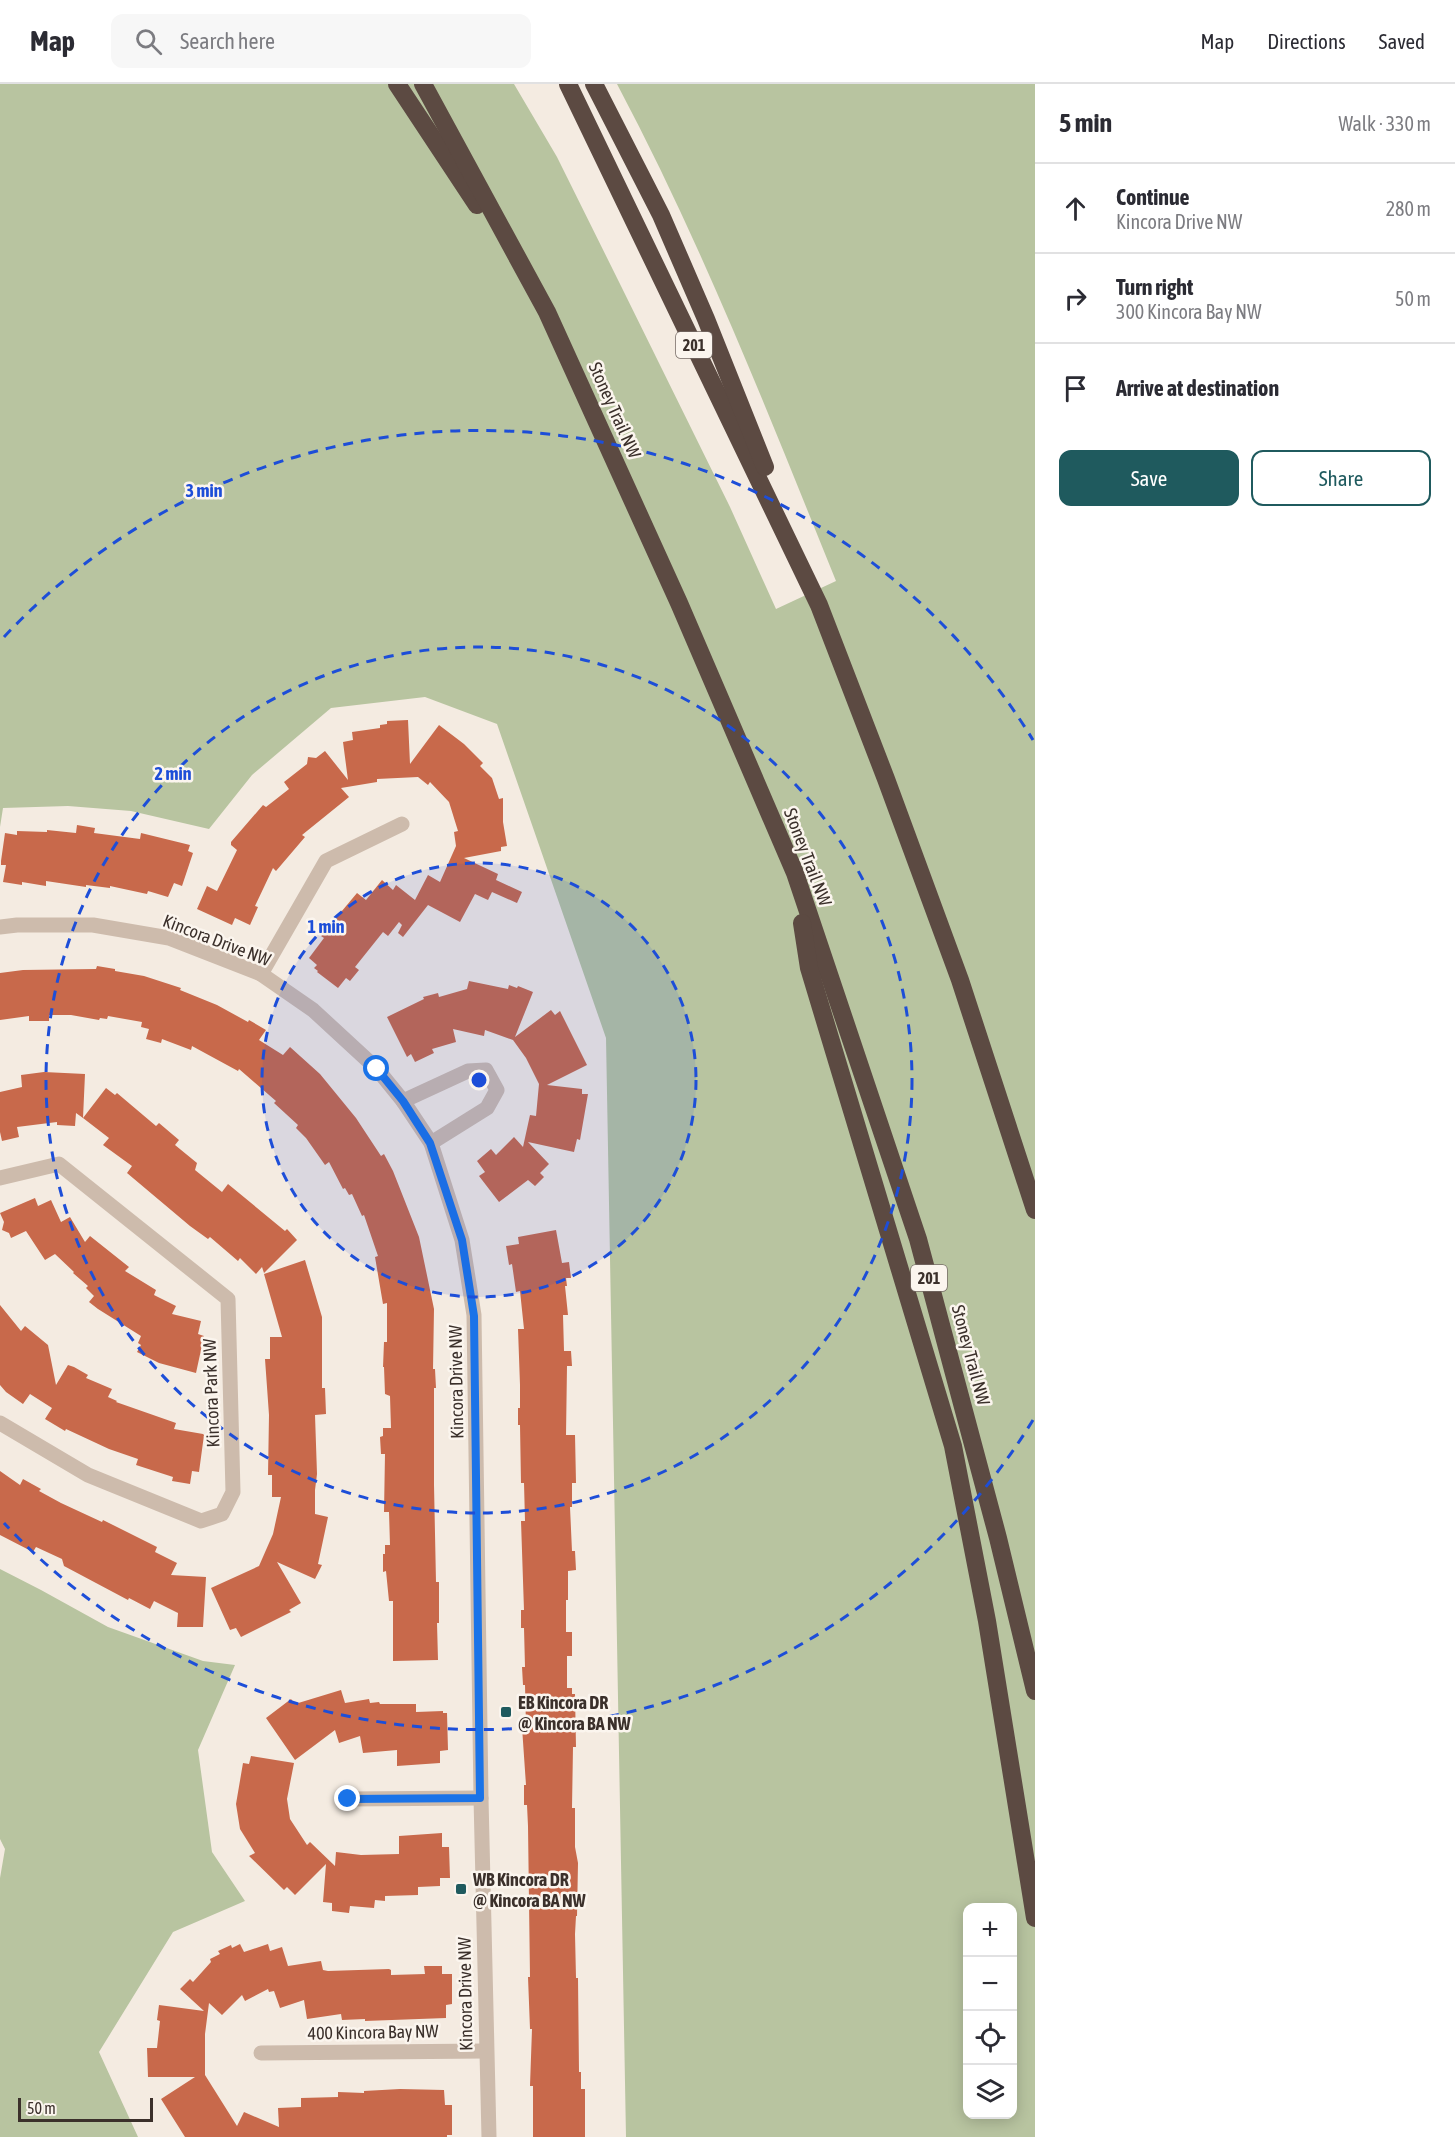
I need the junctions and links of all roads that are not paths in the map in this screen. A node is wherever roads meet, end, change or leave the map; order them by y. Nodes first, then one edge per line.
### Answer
1 (397, 84) edge
2 (423, 84) edge
3 (568, 84) edge
4 (594, 84) edge
5 (547, 312) junction
6 (819, 605) junction
7 (402, 824) dead end
8 (795, 873) junction
9 (0, 927) edge
10 (261, 974) junction
11 (403, 1101) junction
12 (430, 1143) junction
13 (0, 1178) edge
14 (1035, 1210) edge
15 (0, 1423) edge
16 (1035, 1691) edge
17 (480, 1798) junction
18 (348, 1799) dead end
19 (1035, 1918) edge
20 (486, 2050) junction
21 (261, 2053) dead end
22 (489, 2137) edge

1 - 5 highway
2 - 5 highway, Stoney Trail NW / 201
3 - 6 highway, 201
4 - 6 highway
5 - 8 highway, Stoney Trail NW / 201
6 - 14 highway, 201
7 - 10 street
8 - 16 highway, Stoney Trail NW / 201
8 - 19 highway
9 - 10 street, Kincora Drive NW
10 - 11 street, Kincora Drive NW
11 - 12 street, Kincora Drive NW
11 - 12 street
12 - 17 street, Kincora Drive NW
13 - 15 street, Kincora Park NW
17 - 18 street
17 - 20 street, Kincora Drive NW
20 - 21 street, 400 Kincora Bay NW
20 - 22 street, Kincora Drive NW

